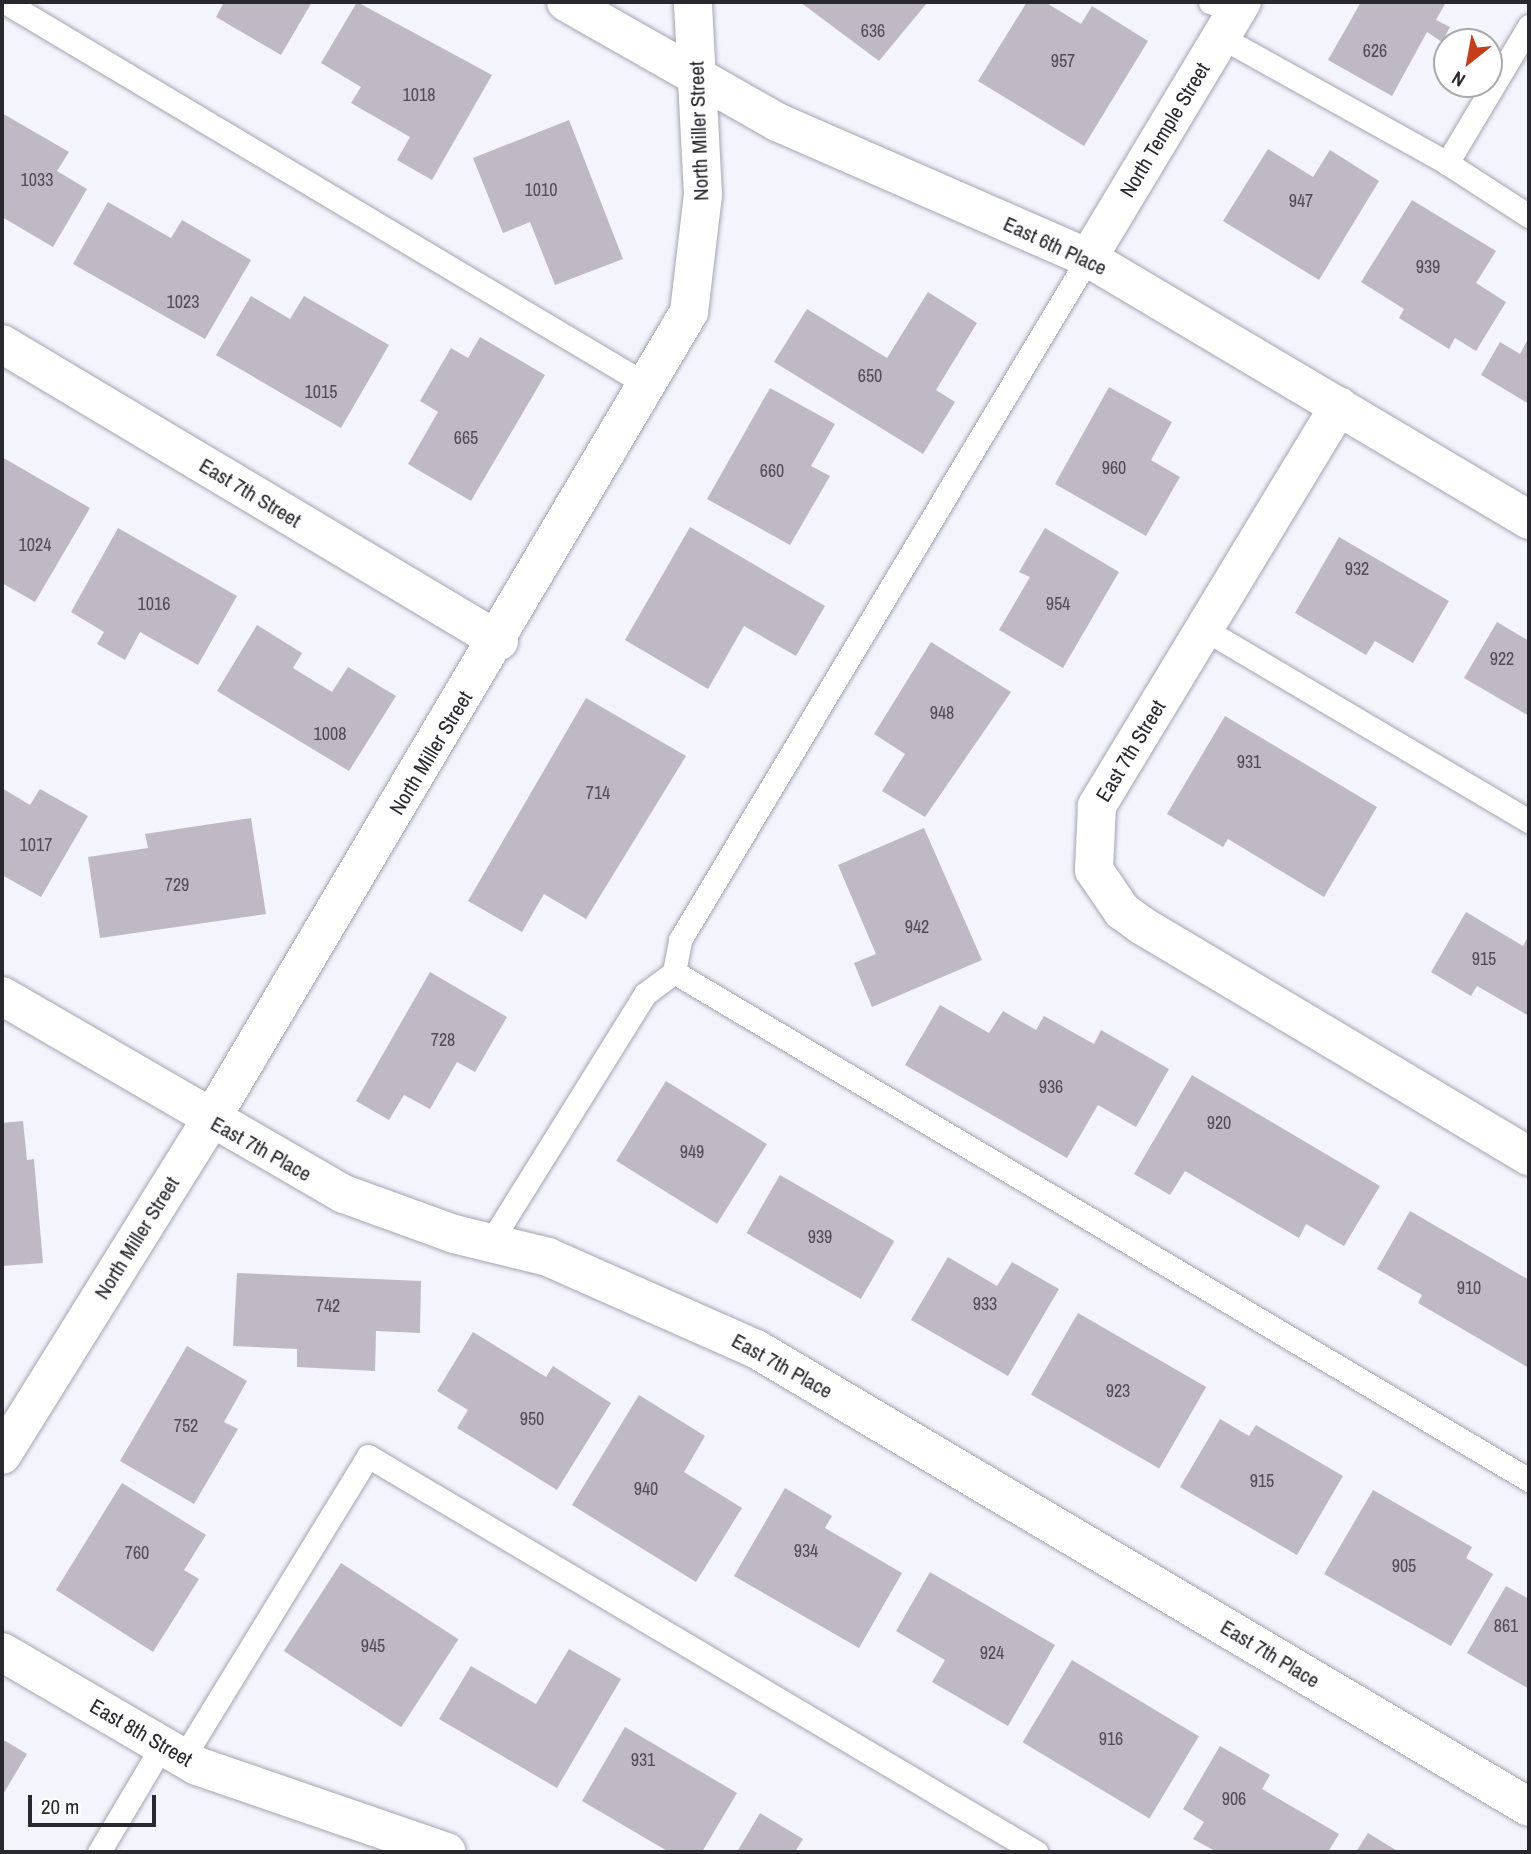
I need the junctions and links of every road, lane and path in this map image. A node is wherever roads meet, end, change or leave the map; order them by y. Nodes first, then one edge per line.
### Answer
1 (5, 2) edge
2 (566, 2) edge
3 (693, 2) edge
4 (1227, 13) edge
5 (1529, 26) edge
6 (699, 81) junction
7 (1447, 163) junction
8 (1529, 216) edge
9 (1088, 258) junction
10 (2, 344) edge
11 (647, 385) junction
12 (1339, 406) junction
13 (1529, 520) edge
14 (1204, 629) junction
15 (499, 641) junction
16 (1529, 821) edge
17 (674, 972) junction
18 (2, 996) edge
19 (210, 1121) junction
20 (1529, 1156) edge
21 (490, 1243) junction
22 (2, 1455) edge
23 (1529, 1480) edge
24 (2, 1651) edge
25 (173, 1752) junction
26 (1529, 1807) edge
27 (99, 1852) edge
28 (447, 1852) edge
29 (1036, 1852) edge

1 - 11 lane
2 - 6 street, East 6th Place
3 - 6 street, North Miller Street
4 - 7 lane
4 - 9 street, North Temple Street
5 - 7 lane
6 - 9 street, East 6th Place
6 - 11 street, North Miller Street
7 - 8 lane
9 - 12 street, East 6th Place
9 - 17 lane
10 - 15 street, East 7th Street
11 - 15 street, North Miller Street
12 - 13 street, East 6th Place
12 - 14 street, East 7th Street
14 - 16 lane
14 - 20 street, East 7th Street
15 - 19 street, North Miller Street
17 - 21 lane
17 - 23 lane
18 - 19 street, East 7th Place
19 - 21 street, East 7th Place
19 - 22 street, North Miller Street
21 - 26 street, East 7th Place
24 - 25 street, East 8th Street
25 - 27 lane
25 - 28 street, East 8th Street
25 - 29 lane

